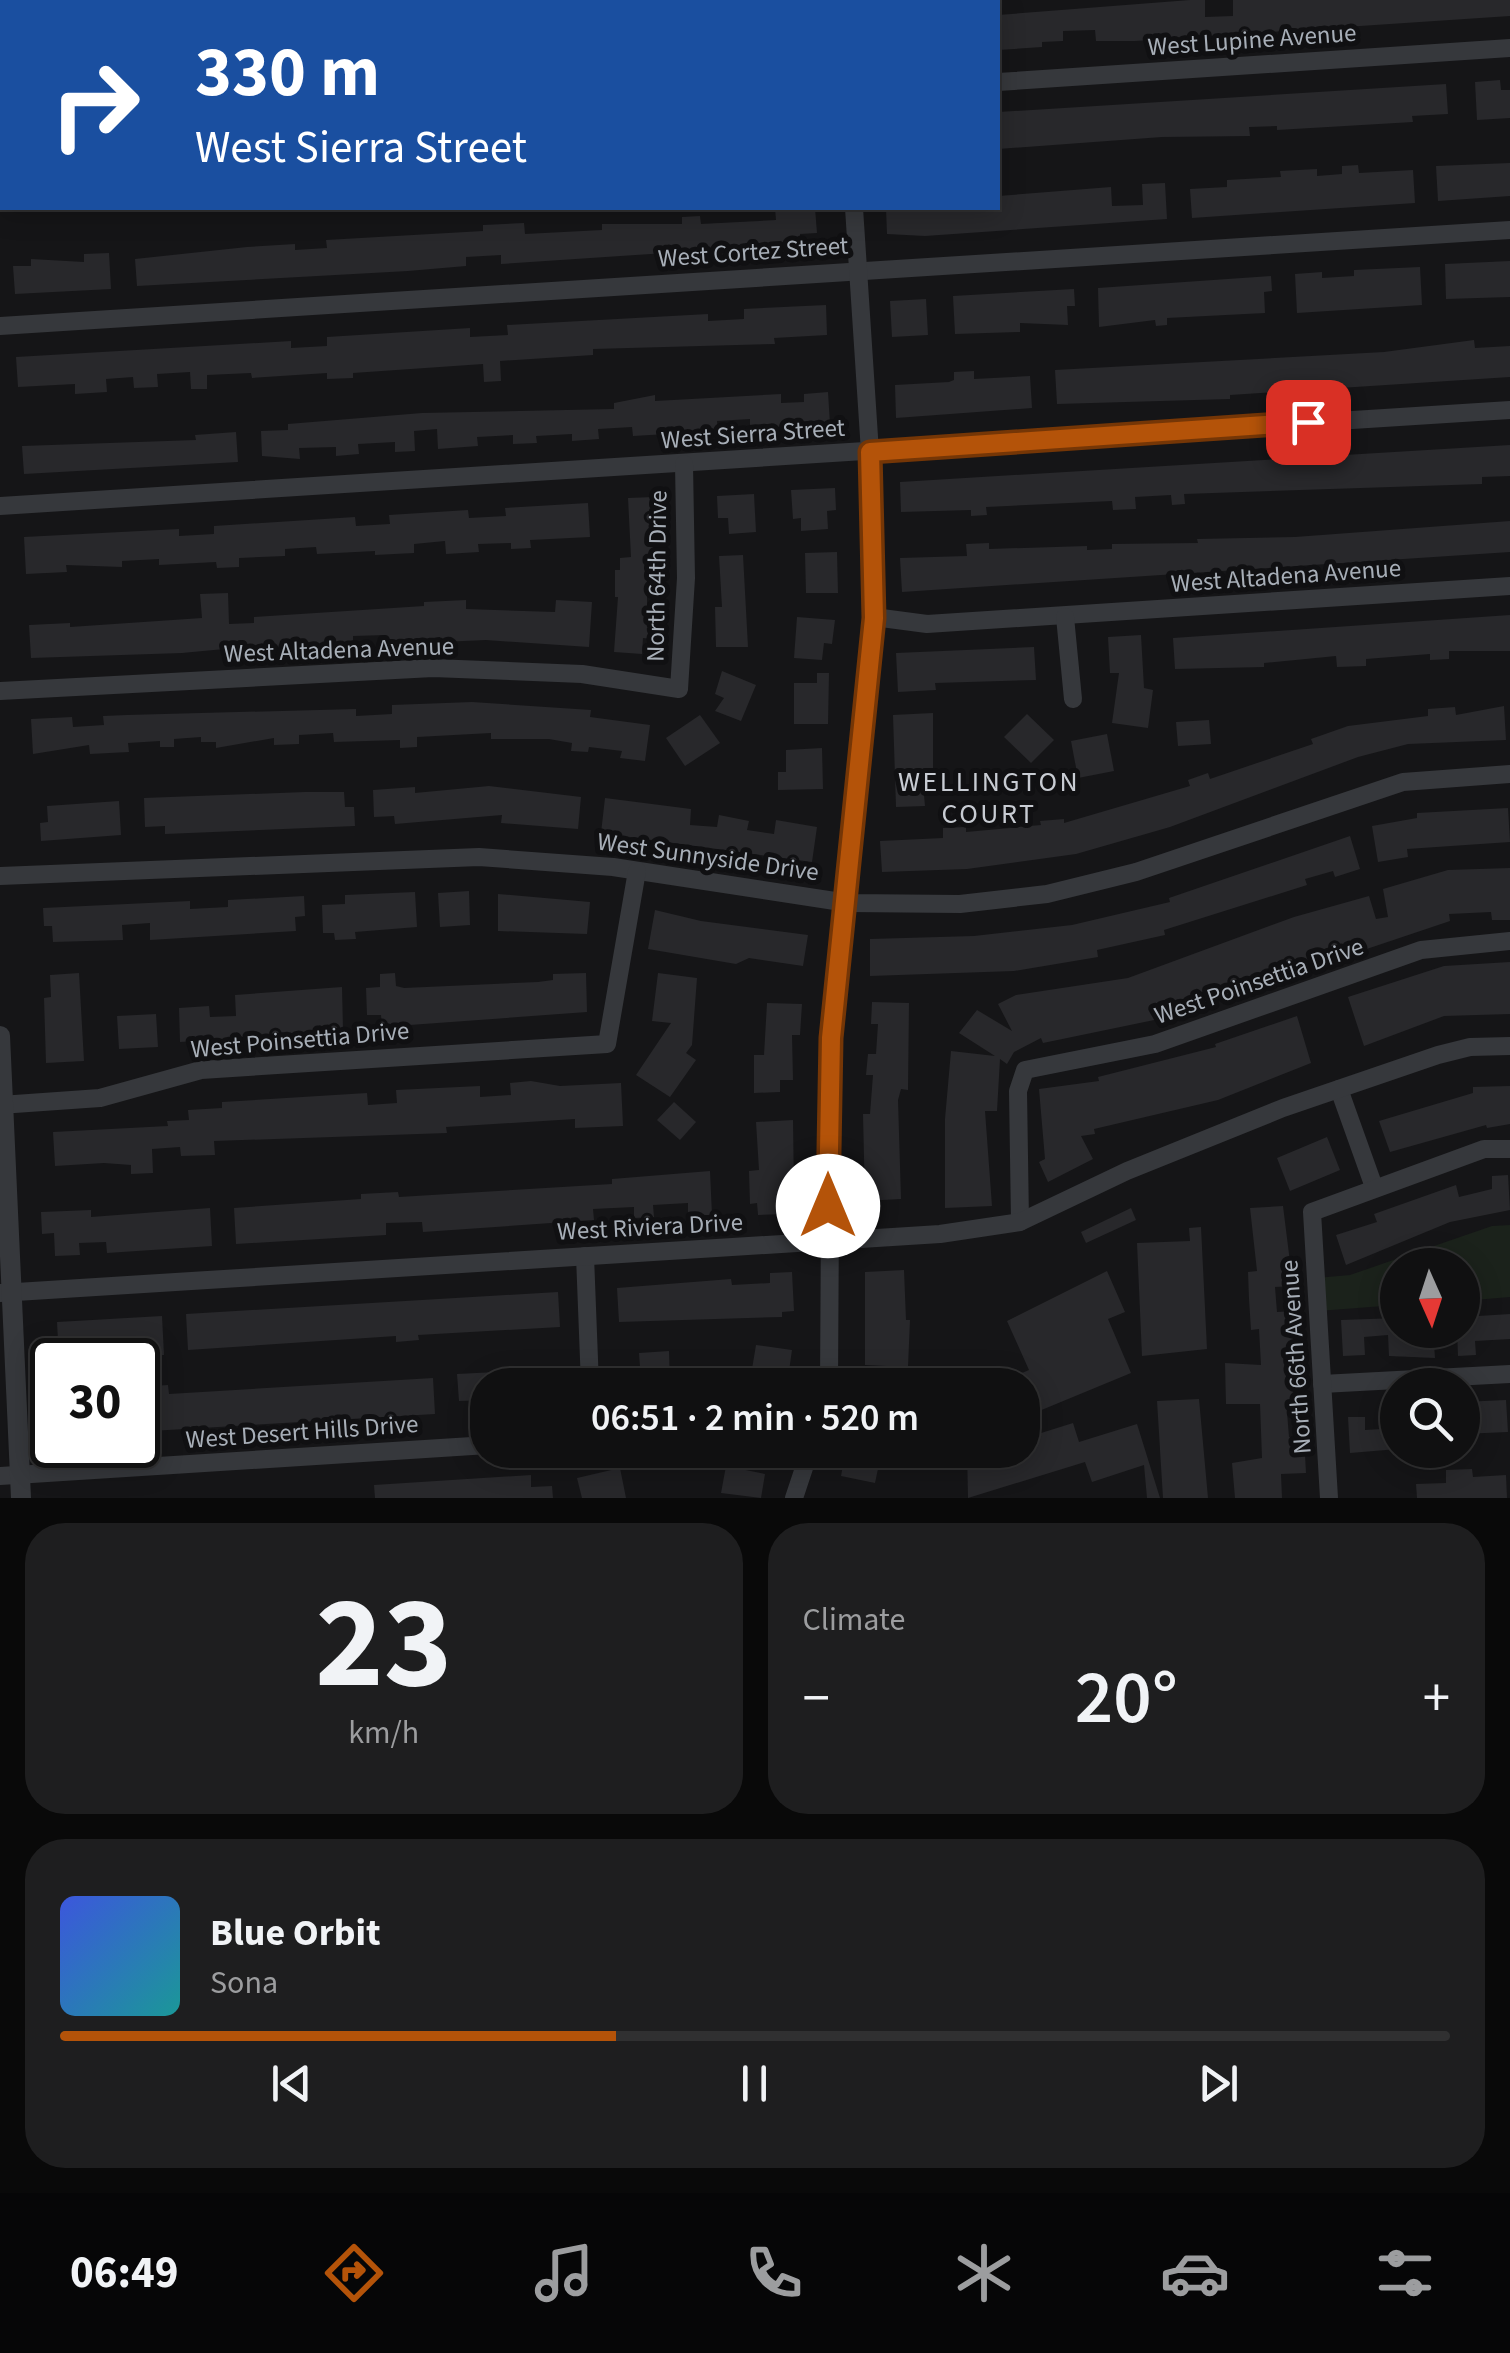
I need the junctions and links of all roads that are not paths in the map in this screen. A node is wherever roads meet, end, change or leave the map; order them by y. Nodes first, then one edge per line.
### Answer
1 (1510, 48) edge
2 (1000, 82) edge
3 (854, 210) edge
4 (1510, 230) edge
5 (858, 270) junction
6 (0, 326) edge
7 (1510, 410) edge
8 (870, 452) junction
9 (684, 464) junction
10 (0, 506) edge
11 (1510, 586) edge
12 (1065, 617) junction
13 (874, 618) junction
14 (679, 689) joint
15 (0, 691) edge
16 (1073, 699) dead end
17 (1510, 774) edge
18 (638, 871) junction
19 (0, 876) edge
20 (848, 902) junction
21 (1510, 941) edge
22 (0, 1036) edge
23 (1510, 1046) edge
24 (1339, 1089) junction
25 (2, 1105) edge
26 (1510, 1148) edge
27 (1374, 1187) junction
28 (1020, 1222) junction
29 (828, 1241) junction
30 (585, 1256) junction
31 (6, 1292) edge
32 (589, 1368) edge
33 (830, 1368) edge
34 (1510, 1374) edge
35 (1322, 1384) junction
36 (470, 1446) edge
37 (804, 1468) edge
38 (10, 1476) edge
39 (20, 1498) edge
40 (794, 1498) edge
41 (1329, 1498) edge

1 - 2 street, West Lupine Avenue
3 - 5 street
4 - 5 street, West Cortez Street
5 - 6 street, West Cortez Street
5 - 8 street
7 - 8 street, West Sierra Street
8 - 9 street, West Sierra Street
8 - 13 street
9 - 10 street, West Sierra Street
9 - 14 street, North 64th Drive
11 - 12 street, West Altadena Avenue
12 - 13 street, West Altadena Avenue
12 - 16 street
13 - 20 street
14 - 15 street, West Altadena Avenue
17 - 20 street, West Sunnyside Drive
18 - 19 street, West Sunnyside Drive
18 - 20 street, West Sunnyside Drive
18 - 25 street, West Poinsettia Drive
20 - 29 street
21 - 28 street, West Poinsettia Drive
22 - 25 street
23 - 24 street, West Riviera Drive
24 - 27 street
24 - 28 street, West Riviera Drive
25 - 31 street
26 - 27 street
27 - 35 street, North 66th Avenue
28 - 29 street, West Riviera Drive
29 - 30 street, West Riviera Drive
29 - 33 street
30 - 31 street, West Riviera Drive
30 - 32 street
31 - 38 street
34 - 35 street
35 - 41 street, North 66th Avenue
36 - 38 street, West Desert Hills Drive
37 - 40 street
38 - 39 street

